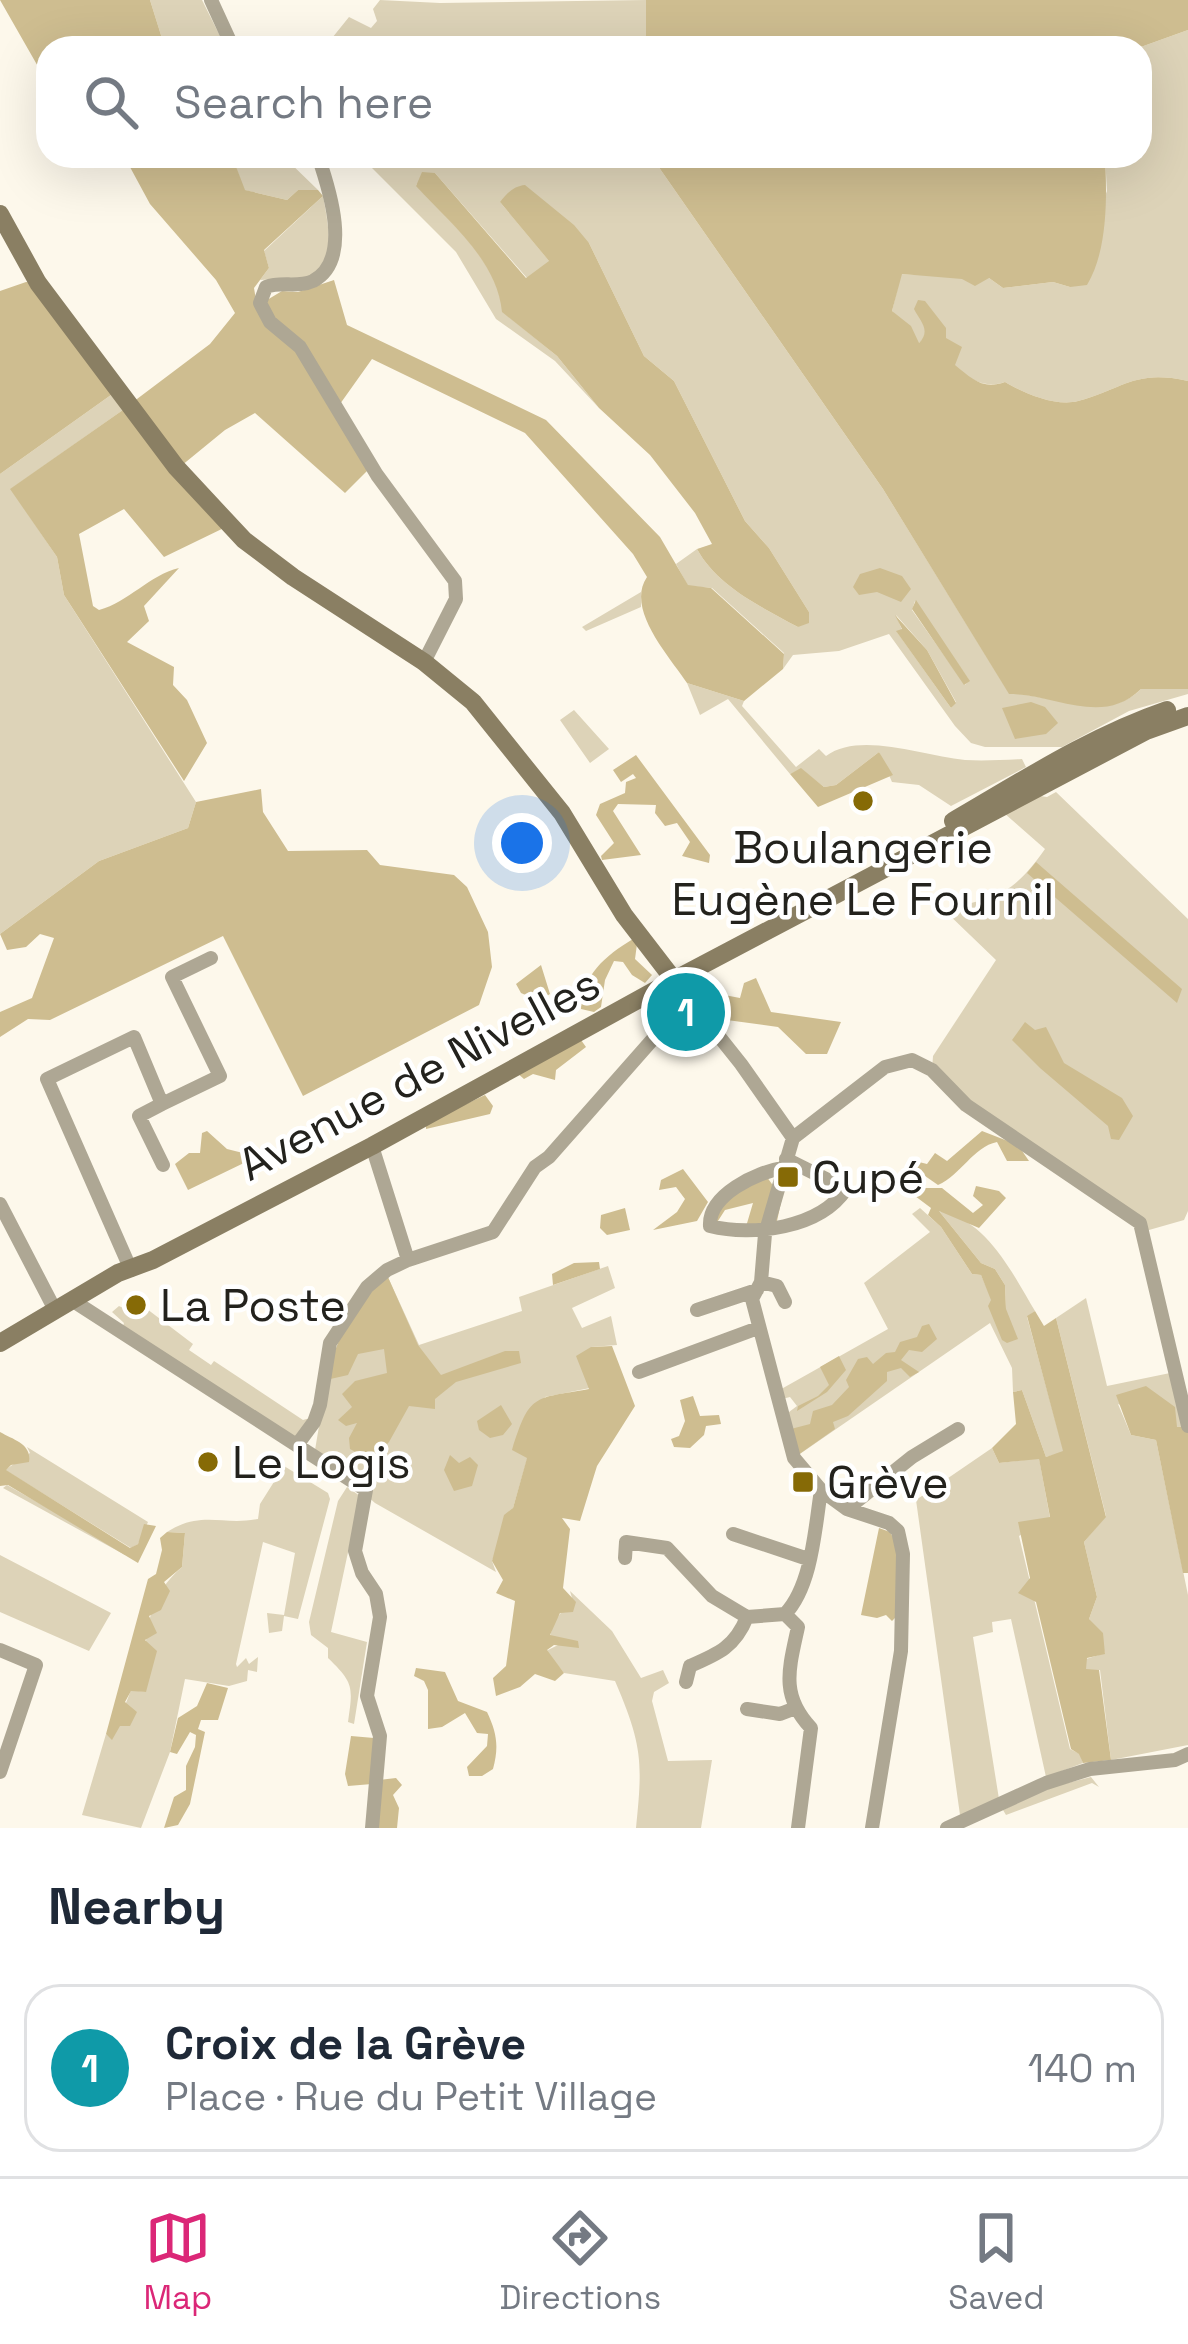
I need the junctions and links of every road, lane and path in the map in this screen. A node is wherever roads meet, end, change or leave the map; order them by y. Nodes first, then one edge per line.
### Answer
1 (211, 0) edge
2 (228, 36) edge
3 (321, 168) edge
4 (0, 214) edge
5 (424, 662) junction
6 (1188, 704) edge
7 (1188, 716) edge
8 (868, 876) junction
9 (211, 958) dead end
10 (674, 980) junction
11 (691, 997) junction
12 (162, 1104) junction
13 (793, 1138) junction
14 (372, 1146) junction
15 (785, 1164) junction
16 (163, 1166) dead end
17 (0, 1204) edge
18 (766, 1229) junction
19 (408, 1260) junction
20 (131, 1270) junction
21 (759, 1286) junction
22 (785, 1302) dead end
23 (77, 1304) junction
24 (55, 1310) junction
25 (697, 1310) dead end
26 (758, 1328) junction
27 (0, 1342) edge
28 (639, 1372) dead end
29 (1188, 1426) edge
30 (958, 1430) dead end
31 (297, 1444) junction
32 (821, 1490) junction
33 (847, 1509) junction
34 (733, 1534) dead end
35 (625, 1558) dead end
36 (808, 1559) junction
37 (784, 1615) junction
38 (747, 1617) junction
39 (0, 1650) edge
40 (686, 1682) dead end
41 (793, 1708) junction
42 (747, 1709) dead end
43 (1188, 1754) edge
44 (0, 1772) edge
45 (373, 1828) edge
46 (797, 1828) edge
47 (872, 1828) edge
48 (947, 1828) edge

1 - 2 street
3 - 5 street
4 - 5 main road
5 - 10 main road
6 - 8 main road, Avenue de Nivelles
7 - 8 main road, Avenue de Nivelles
8 - 10 main road, Avenue de Nivelles
9 - 12 street
10 - 11 street
10 - 14 main road, Avenue de Nivelles
11 - 13 street
11 - 19 street
12 - 16 street
12 - 20 street
13 - 15 street
13 - 29 street
14 - 19 street
14 - 20 main road, Avenue de Nivelles
15 - 18 street
15 - 18 street
15 - 18 street
17 - 24 street
18 - 21 street
19 - 31 street
20 - 23 main road, Avenue de Nivelles
20 - 24 main road, Avenue de Nivelles
21 - 22 street
21 - 25 street
21 - 26 street
23 - 24 main road, Avenue de Nivelles
23 - 31 street
24 - 27 main road
26 - 28 street
26 - 32 street
30 - 33 street
31 - 45 street
32 - 33 street
32 - 36 street
33 - 47 street
34 - 36 street
35 - 38 street
36 - 37 street
37 - 38 street
37 - 41 street
38 - 40 street
39 - 44 street
41 - 42 street
41 - 46 street
43 - 48 street

